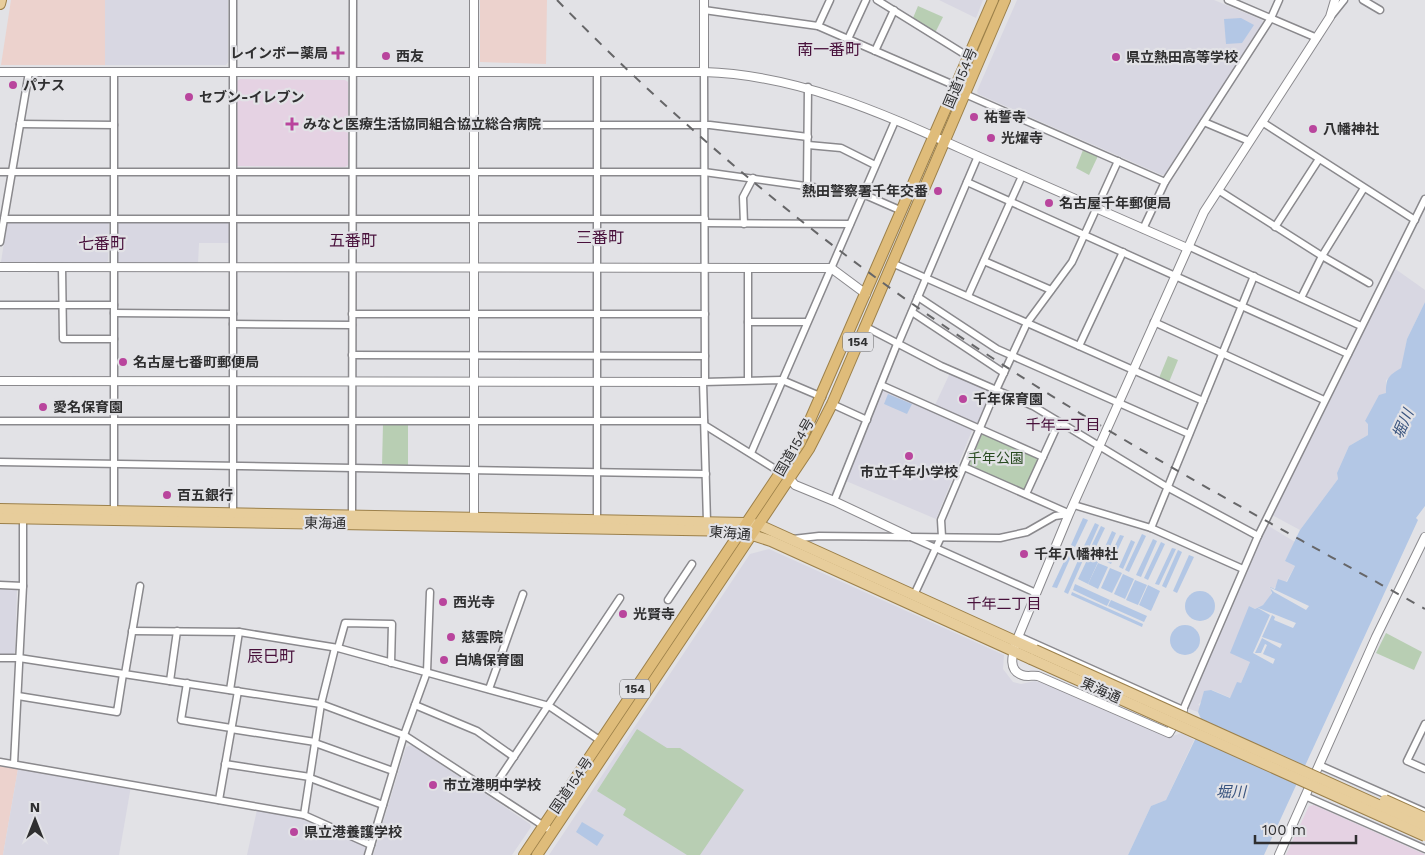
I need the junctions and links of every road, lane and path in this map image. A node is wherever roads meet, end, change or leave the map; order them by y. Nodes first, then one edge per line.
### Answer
1 (233, 0) edge
2 (353, 0) edge
3 (474, 0) edge
4 (704, 0) edge
5 (830, 0) edge
6 (866, 0) edge
7 (877, 0) edge
8 (993, 0) edge
9 (1005, 0) edge
10 (1228, 0) edge
11 (1279, 0) edge
12 (1336, 0) edge
13 (1344, 0) edge
14 (1363, 0) edge
15 (1239, 2) edge
16 (704, 10) junction
17 (894, 10) junction
18 (1380, 10) dead end
19 (1330, 17) junction
20 (1272, 18) junction
21 (818, 26) junction
22 (1316, 38) junction
23 (848, 39) junction
24 (875, 51) junction
25 (969, 57) junction
26 (0, 72) edge
27 (29, 72) junction
28 (114, 72) junction
29 (233, 72) junction
30 (353, 72) junction
31 (474, 72) junction
32 (597, 72) junction
33 (704, 72) junction
34 (956, 86) junction
35 (808, 87) junction
36 (965, 94) junction
37 (895, 121) junction
38 (1204, 122) junction
39 (1262, 122) junction
40 (20, 124) junction
41 (114, 125) junction
42 (352, 125) junction
43 (474, 125) junction
44 (597, 125) junction
45 (704, 125) junction
46 (808, 137) junction
47 (934, 137) junction
48 (1250, 141) junction
49 (945, 142) junction
50 (808, 145) junction
51 (978, 156) junction
52 (1319, 159) junction
53 (1118, 161) junction
54 (875, 165) junction
55 (233, 171) junction
56 (0, 172) edge
57 (12, 172) junction
58 (114, 172) junction
59 (352, 172) junction
60 (474, 172) junction
61 (597, 172) junction
62 (704, 172) junction
63 (1022, 176) junction
64 (753, 178) junction
65 (967, 182) junction
66 (1165, 182) junction
67 (807, 186) junction
68 (1364, 188) junction
69 (1218, 190) junction
70 (863, 194) junction
71 (1425, 199) edge
72 (1011, 202) junction
73 (1096, 208) junction
74 (902, 211) junction
75 (4, 219) junction
76 (114, 219) junction
77 (233, 220) junction
78 (352, 220) junction
79 (474, 220) junction
80 (597, 220) junction
81 (1415, 220) junction
82 (704, 221) junction
83 (744, 224) junction
84 (850, 224) junction
85 (1275, 227) junction
86 (1143, 229) junction
87 (1085, 235) junction
88 (0, 242) edge
89 (1188, 247) junction
90 (1123, 252) junction
91 (1322, 256) junction
92 (984, 260) junction
93 (892, 263) junction
94 (0, 267) edge
95 (62, 267) junction
96 (114, 267) junction
97 (233, 267) junction
98 (352, 267) junction
99 (474, 268) junction
100 (597, 268) junction
101 (705, 268) junction
102 (748, 268) junction
103 (831, 268) junction
104 (1175, 276) junction
105 (1254, 276) junction
106 (926, 278) junction
107 (1369, 283) dead end
108 (1051, 290) junction
109 (866, 294) junction
110 (968, 296) junction
111 (918, 297) junction
112 (1302, 298) junction
113 (0, 305) edge
114 (62, 305) junction
115 (114, 305) junction
116 (1242, 306) junction
117 (912, 312) junction
118 (114, 313) junction
119 (233, 314) junction
120 (352, 314) junction
121 (474, 314) junction
122 (597, 314) junction
123 (705, 314) junction
124 (748, 322) junction
125 (807, 322) junction
126 (1154, 322) junction
127 (1027, 323) junction
128 (233, 324) junction
129 (352, 326) junction
130 (864, 326) junction
131 (1362, 326) junction
132 (114, 339) junction
133 (898, 344) junction
134 (1079, 346) junction
135 (1222, 353) junction
136 (1348, 354) junction
137 (352, 355) junction
138 (474, 355) junction
139 (597, 356) junction
140 (705, 356) junction
141 (1011, 356) junction
142 (1133, 370) junction
143 (1004, 373) junction
144 (748, 380) junction
145 (782, 380) junction
146 (0, 381) edge
147 (233, 381) junction
148 (352, 381) junction
149 (704, 381) junction
150 (114, 382) junction
151 (474, 382) junction
152 (597, 382) junction
153 (881, 385) junction
154 (996, 390) junction
155 (822, 397) junction
156 (1324, 400) junction
157 (1203, 401) junction
158 (1118, 403) junction
159 (832, 404) junction
160 (867, 420) junction
161 (0, 421) edge
162 (114, 422) junction
163 (233, 422) junction
164 (352, 422) junction
165 (474, 422) junction
166 (597, 422) junction
167 (1059, 422) junction
168 (705, 424) junction
169 (980, 429) junction
170 (1189, 434) junction
171 (1099, 446) junction
172 (751, 453) junction
173 (1043, 457) junction
174 (0, 462) edge
175 (114, 463) junction
176 (233, 465) junction
177 (964, 467) junction
178 (352, 468) junction
179 (474, 470) junction
180 (597, 472) junction
181 (780, 472) junction
182 (706, 474) junction
183 (790, 479) junction
184 (1168, 487) junction
185 (1026, 494) junction
186 (834, 501) junction
187 (1074, 505) junction
188 (0, 509) edge
189 (1069, 514) junction
190 (115, 516) junction
191 (352, 516) junction
192 (233, 517) junction
193 (0, 518) edge
194 (24, 518) junction
195 (597, 520) junction
196 (474, 522) junction
197 (707, 522) junction
198 (743, 527) junction
199 (1151, 528) junction
200 (756, 530) junction
201 (908, 536) junction
202 (1258, 536) junction
203 (941, 537) junction
204 (1425, 537) edge
205 (789, 540) junction
206 (936, 548) junction
207 (692, 564) dead end
208 (1243, 569) junction
209 (0, 585) edge
210 (23, 586) junction
211 (140, 586) dead end
212 (430, 592) dead end
213 (1036, 592) junction
214 (524, 594) dead end
215 (914, 595) junction
216 (620, 598) dead end
217 (668, 600) dead end
218 (132, 631) junction
219 (177, 632) junction
220 (239, 632) junction
221 (1016, 643) junction
222 (336, 648) junction
223 (0, 658) edge
224 (19, 658) junction
225 (391, 662) junction
226 (428, 672) junction
227 (124, 674) junction
228 (170, 681) junction
229 (187, 684) junction
230 (488, 689) junction
231 (230, 690) junction
232 (238, 691) junction
233 (18, 696) junction
234 (321, 704) junction
235 (415, 705) junction
236 (549, 706) junction
237 (1182, 710) junction
238 (1425, 724) edge
239 (231, 729) junction
240 (1200, 729) junction
241 (404, 735) junction
242 (600, 741) junction
243 (315, 742) junction
244 (514, 757) junction
245 (0, 762) edge
246 (14, 764) junction
247 (225, 764) junction
248 (1319, 765) junction
249 (1425, 769) edge
250 (393, 771) junction
251 (310, 777) junction
252 (491, 791) junction
253 (1305, 796) junction
254 (219, 800) junction
255 (383, 806) junction
256 (1425, 812) edge
257 (304, 815) junction
258 (1425, 818) edge
259 (1425, 826) edge
260 (548, 829) junction
261 (1425, 836) edge
262 (1425, 843) edge
263 (371, 845) junction
264 (1425, 849) edge
265 (368, 855) edge
266 (524, 855) edge
267 (537, 855) edge
268 (1279, 855) edge

1 - 29 street
2 - 30 street
3 - 31 street
4 - 16 street
5 - 21 street
6 - 23 street
7 - 17 street
8 - 25 highway, 国道154号 / 154
9 - 36 highway, 国道154号 / 154
10 - 15 street
11 - 20 street
12 - 19 street
13 - 19 street
14 - 18 street
15 - 20 street
16 - 21 street
16 - 33 street
17 - 24 street
17 - 25 street
19 - 22 street
20 - 22 street
20 - 38 street
21 - 23 street
22 - 39 street
23 - 24 street
24 - 34 street
25 - 34 highway, 国道154号 / 154
26 - 27 street
27 - 28 street
27 - 40 street
28 - 29 street
28 - 41 street
29 - 30 street
29 - 55 street
30 - 31 street
30 - 42 street
31 - 32 street
31 - 43 street
32 - 33 street
32 - 44 street
33 - 35 street
33 - 45 street
34 - 47 highway, 国道154号 / 154
35 - 37 street
35 - 46 street
36 - 49 highway, 国道154号 / 154
36 - 53 street
37 - 47 street
37 - 54 street
38 - 48 street
38 - 66 street
39 - 48 street
39 - 52 street
40 - 41 street
40 - 57 street
41 - 58 street
42 - 43 street
42 - 59 street
43 - 44 street
43 - 60 street
44 - 45 street
44 - 61 street
45 - 46 street
45 - 62 street
46 - 50 street
47 - 49 street
47 - 74 highway, 国道154号 / 154
48 - 69 street
49 - 51 street
49 - 93 highway, 国道154号 / 154
50 - 54 street
50 - 67 street
51 - 63 street
51 - 65 street
52 - 68 street
52 - 85 street
53 - 66 street
53 - 73 street
54 - 70 street
55 - 58 street
55 - 59 street
55 - 77 street
56 - 57 street
57 - 58 street
57 - 75 street
58 - 76 street
59 - 60 street
59 - 78 street
60 - 61 street
60 - 79 street
61 - 62 street
61 - 80 street
62 - 64 street
62 - 82 street
63 - 72 street
63 - 73 street
64 - 67 street
64 - 83 street
65 - 72 street
65 - 106 street
66 - 86 street
67 - 70 street
68 - 81 street
68 - 91 street
69 - 85 street
69 - 89 street
70 - 74 street
70 - 84 street
71 - 81 street
72 - 87 street
72 - 92 street
73 - 86 street
73 - 87 street
74 - 109 highway, 国道154号 / 154
75 - 76 street
75 - 88 street
76 - 77 street
76 - 96 street
77 - 78 street
77 - 97 street
78 - 79 street
78 - 98 street
79 - 80 street
79 - 99 street
80 - 82 street
80 - 100 street
81 - 131 street
82 - 83 street
82 - 101 street
83 - 84 street
84 - 103 street
85 - 91 street
86 - 89 street
87 - 90 street
87 - 108 street
89 - 104 street
89 - 105 street
90 - 104 street
90 - 134 street
91 - 107 street
91 - 112 street
92 - 108 street
92 - 110 street
93 - 106 street
93 - 130 highway, 国道154号 / 154
94 - 95 street
95 - 96 street
95 - 114 street
96 - 97 street
96 - 115 street
97 - 98 street
97 - 119 street
98 - 99 street
98 - 120 street
99 - 100 street
99 - 121 street
100 - 101 street
100 - 122 street
101 - 102 street
101 - 123 street
102 - 103 street
102 - 124 street
103 - 109 street
103 - 125 street
104 - 116 street
104 - 126 street
105 - 112 street
105 - 116 street
106 - 110 street
106 - 111 street
108 - 127 street
109 - 155 highway, 国道154号 / 154
110 - 127 street
111 - 117 street
111 - 141 street
112 - 131 street
113 - 114 street
114 - 115 street
114 - 132 street
115 - 118 street
116 - 135 street
116 - 136 street
117 - 133 street
117 - 143 street
118 - 119 street
118 - 132 street
119 - 128 street
120 - 121 street
120 - 129 street
121 - 122 street
121 - 138 street
122 - 123 street
122 - 139 street
123 - 140 street
124 - 125 street
124 - 144 street
125 - 145 street
126 - 135 street
126 - 142 street
127 - 134 street
127 - 141 street
128 - 129 street
128 - 147 street
129 - 137 street
130 - 133 street
130 - 159 highway, 国道154号 / 154
131 - 136 street
132 - 150 street
133 - 153 street
133 - 154 street
134 - 142 street
135 - 156 street
135 - 157 street
136 - 156 street
137 - 138 street
137 - 148 street
138 - 139 street
138 - 151 street
139 - 140 street
139 - 152 street
140 - 149 street
141 - 143 street
141 - 158 street
142 - 157 street
142 - 158 street
143 - 154 street
144 - 145 street
144 - 149 street
145 - 155 street
145 - 172 street
146 - 150 street
147 - 148 street
147 - 150 street
147 - 163 street
148 - 151 street
148 - 164 street
149 - 152 street
149 - 168 street
150 - 162 street
151 - 152 street
151 - 165 street
152 - 166 street
153 - 160 street
153 - 169 street
154 - 167 street
154 - 169 street
155 - 181 highway, 国道154号 / 154
156 - 202 street
157 - 170 street
158 - 170 street
158 - 171 street
159 - 160 street
159 - 183 highway, 国道154号 / 154
160 - 186 street
161 - 162 street
162 - 163 street
162 - 175 street
163 - 164 street
163 - 176 street
164 - 165 street
164 - 178 street
165 - 166 street
165 - 179 street
166 - 168 street
166 - 180 street
167 - 171 street
167 - 173 street
168 - 172 street
168 - 182 street
169 - 173 street
169 - 177 street
170 - 184 street
171 - 184 street
171 - 187 street
172 - 181 street
173 - 185 street
174 - 175 street
175 - 176 street
175 - 190 street
176 - 178 street
176 - 192 street
177 - 185 street
177 - 203 street
178 - 179 street
178 - 191 street
179 - 180 street
179 - 196 street
180 - 182 street
180 - 195 street
181 - 198 highway, 国道154号 / 154
182 - 197 street
183 - 186 street
183 - 200 highway, 国道154号 / 154
184 - 199 street
184 - 202 street
185 - 189 street
186 - 201 street
187 - 189 street
187 - 199 street
188 - 190 main road, 東海通
189 - 203 street
189 - 213 street
190 - 192 main road, 東海通
190 - 194 main road, 東海通
191 - 192 main road, 東海通
191 - 196 main road, 東海通
192 - 196 main road, 東海通
193 - 194 main road, 東海通
194 - 210 street
195 - 196 main road, 東海通
195 - 197 main road, 東海通
196 - 198 main road, 東海通
197 - 198 main road, 東海通
198 - 200 main road, 東海通
198 - 242 highway, 国道154号 / 154
199 - 208 street
200 - 205 main road, 東海通
200 - 221 main road, 東海通
200 - 260 highway, 国道154号 / 154
201 - 203 street
201 - 205 street
201 - 206 street
202 - 208 street
203 - 206 street
204 - 248 street
205 - 215 main road, 東海通
206 - 213 street
206 - 215 street
207 - 217 street
208 - 237 street
209 - 210 street
210 - 224 street
211 - 218 street
212 - 226 street
213 - 221 street
214 - 230 street
215 - 221 main road, 東海通
216 - 236 street
218 - 219 street
218 - 227 street
219 - 220 street
219 - 228 street
220 - 222 street
220 - 231 street
221 - 237 street
221 - 237 street
221 - 240 main road, 東海通, bridge
222 - 225 street
222 - 225 street
222 - 234 street
223 - 224 street
224 - 227 street
224 - 233 street
225 - 226 street
226 - 230 street
226 - 235 street
227 - 228 street
227 - 233 street
228 - 229 street
229 - 231 street
229 - 239 street
230 - 236 street
231 - 232 street
232 - 234 street
232 - 239 street
233 - 246 street
234 - 241 street
234 - 243 street
235 - 241 street
235 - 244 street
236 - 242 street
236 - 244 street
238 - 249 street
239 - 243 street
239 - 247 street
240 - 258 main road, bridge
240 - 259 main road, 東海通, bridge
240 - 261 main road, 東海通, bridge
240 - 262 main road, bridge
241 - 250 street
241 - 252 street
242 - 260 highway, 国道154号 / 154
243 - 250 street
243 - 251 street
244 - 252 street
245 - 246 street
246 - 254 street
247 - 251 street
247 - 254 street
248 - 253 street
248 - 256 street
250 - 255 street
251 - 255 street
251 - 257 street
252 - 260 street
253 - 264 street
253 - 268 street
254 - 257 street
255 - 263 street
257 - 263 street
260 - 266 highway, 国道154号 / 154
260 - 267 highway, 国道154号 / 154
263 - 265 street

